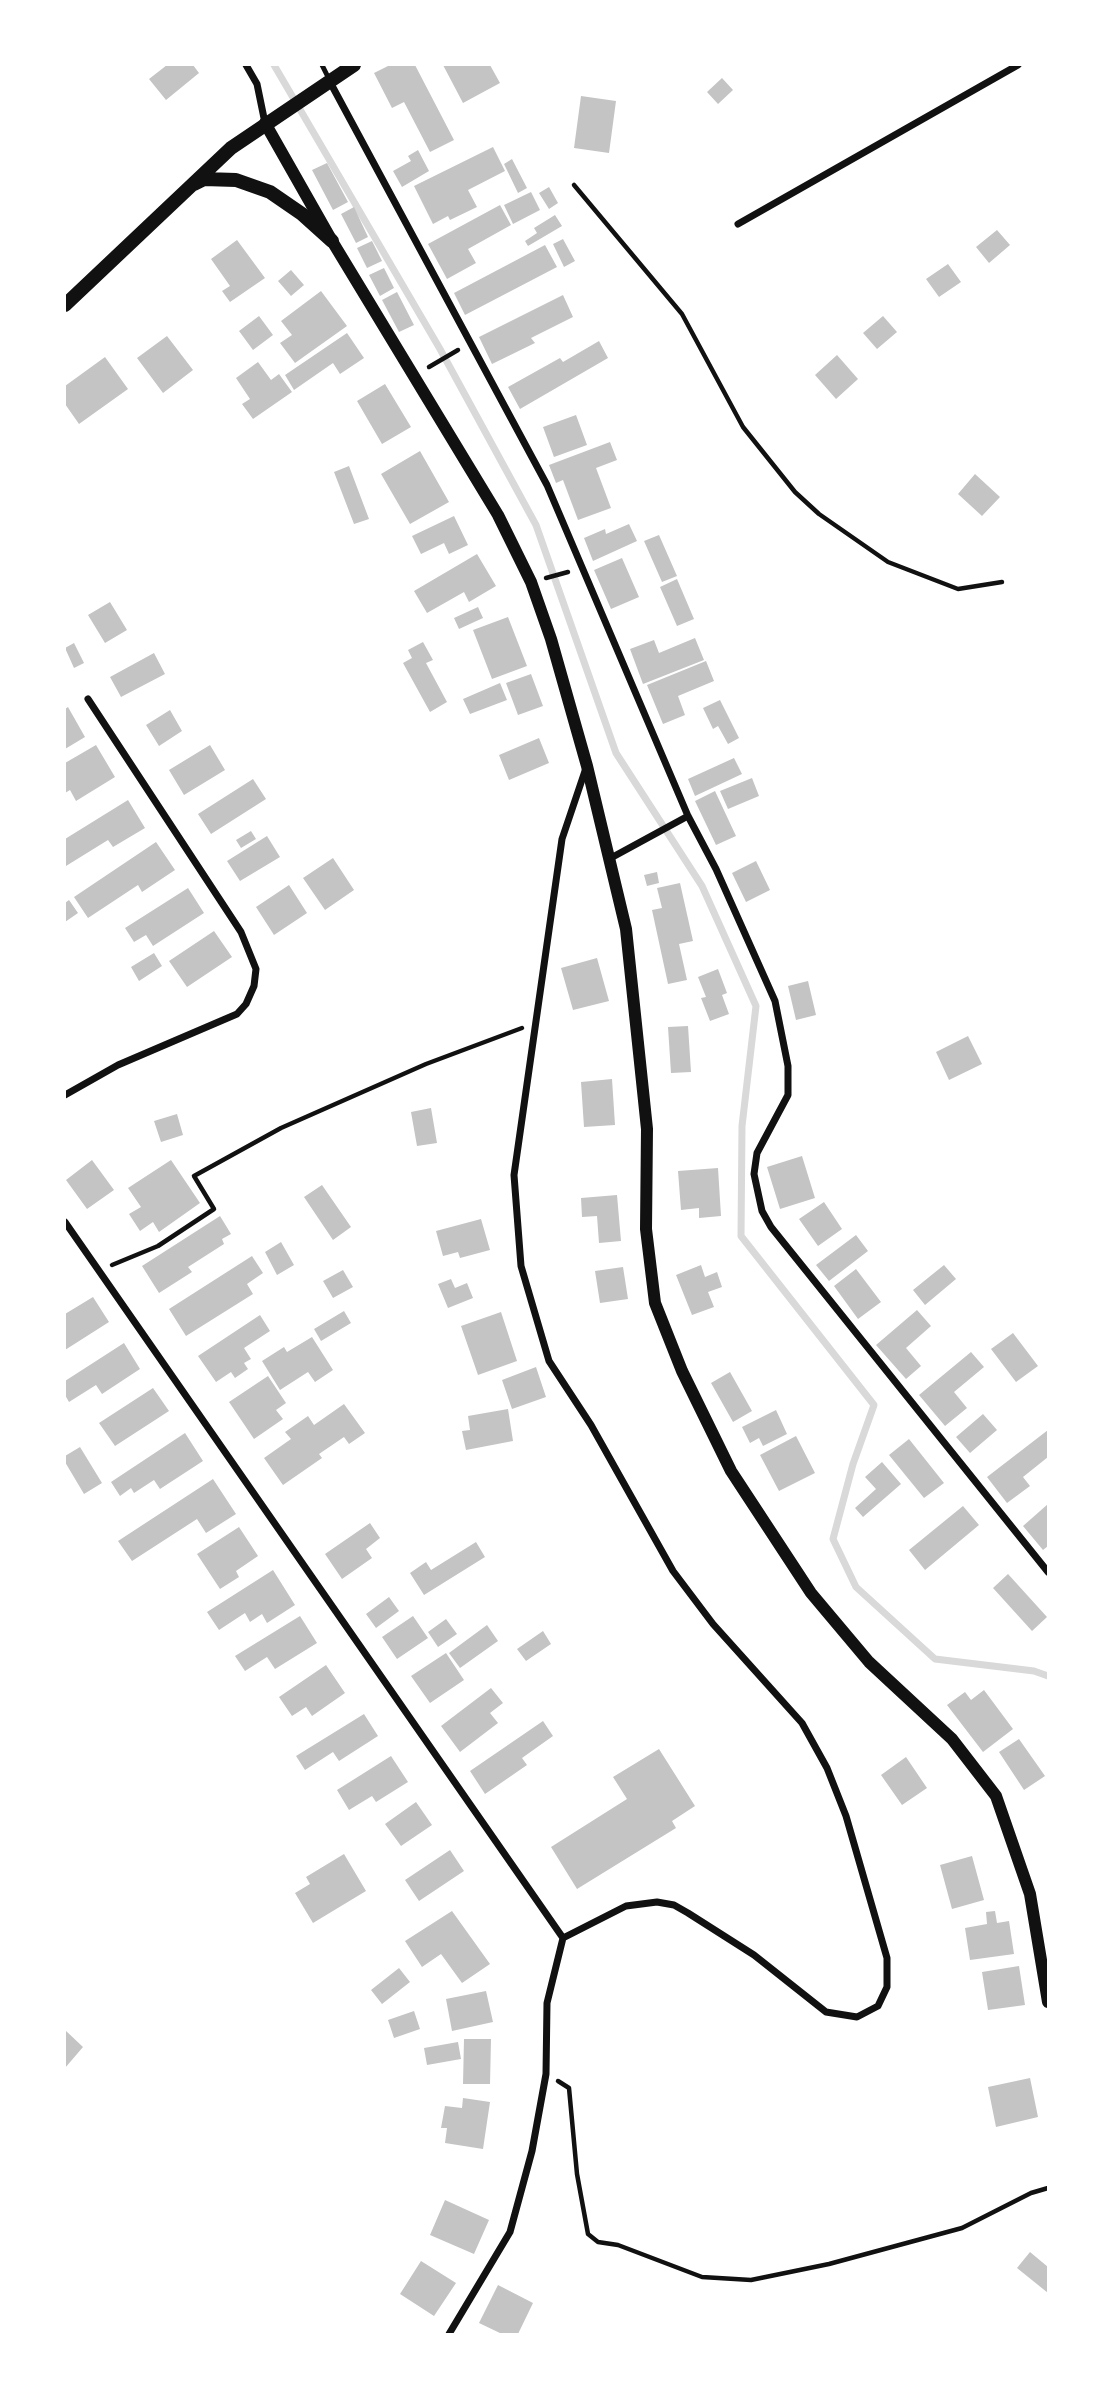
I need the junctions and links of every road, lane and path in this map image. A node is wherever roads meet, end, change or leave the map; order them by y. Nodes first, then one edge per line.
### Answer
1 (246, 65) edge
2 (322, 65) edge
3 (354, 65) edge
4 (1017, 65) edge
5 (330, 82) junction
6 (265, 123) junction
7 (574, 185) dead end
8 (186, 188) junction
9 (738, 224) dead end
10 (332, 241) junction
11 (65, 305) edge
12 (470, 342) junction
13 (413, 376) junction
14 (584, 568) junction
15 (531, 582) junction
16 (1002, 582) dead end
17 (88, 699) dead end
18 (587, 766) junction
19 (688, 816) junction
20 (608, 859) junction
21 (536, 1023) junction
22 (65, 1095) edge
23 (65, 1222) edge
24 (99, 1271) junction
25 (1048, 1572) edge
26 (563, 1938) junction
27 (1048, 2002) edge
28 (546, 2074) junction
29 (1048, 2188) edge
30 (449, 2334) edge

1 - 6 street
2 - 5 lane
3 - 5 main road
4 - 9 street
5 - 6 main road
5 - 12 street
6 - 8 main road
6 - 10 street
7 - 16 path
8 - 10 main road
8 - 11 main road
10 - 13 street
12 - 13 path
12 - 14 street
13 - 15 street
14 - 15 path
14 - 19 street
15 - 18 street
17 - 22 street
18 - 20 street
18 - 21 street
19 - 20 street
19 - 25 street
20 - 27 street
21 - 24 path
21 - 26 street
23 - 24 street
24 - 26 street
26 - 28 street
28 - 29 path
28 - 30 street

